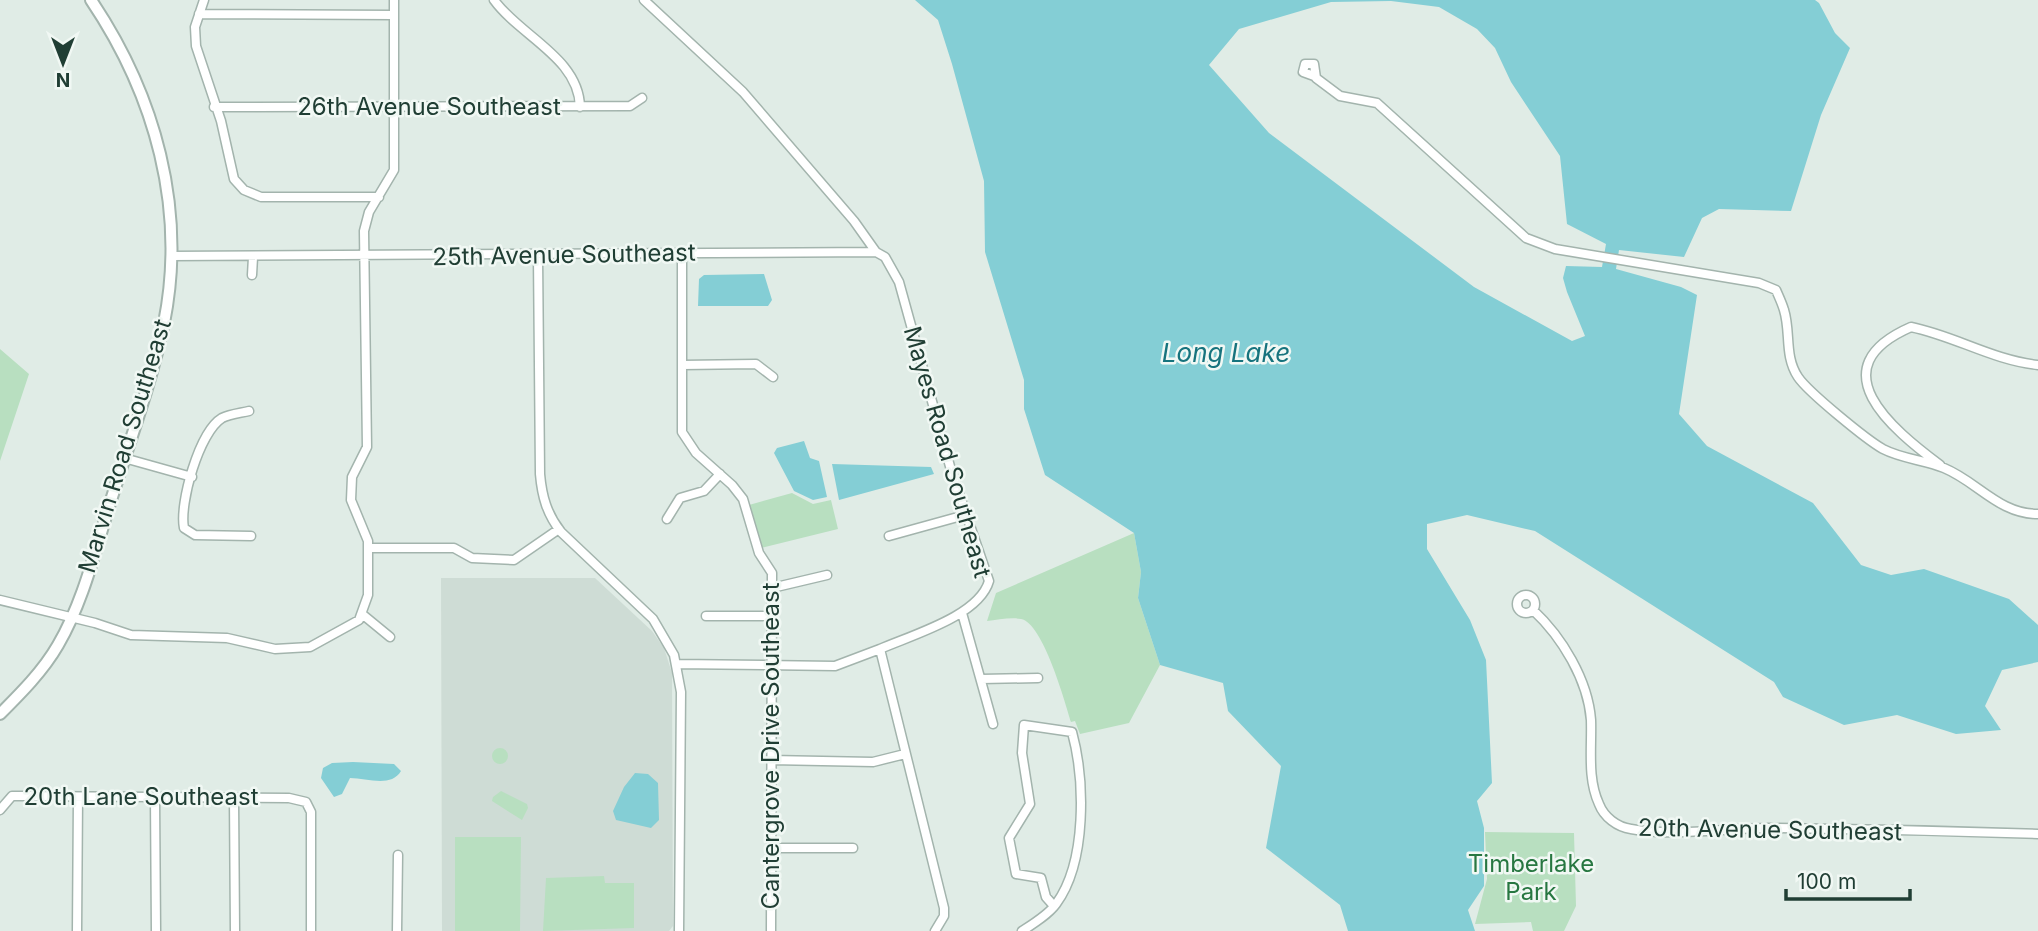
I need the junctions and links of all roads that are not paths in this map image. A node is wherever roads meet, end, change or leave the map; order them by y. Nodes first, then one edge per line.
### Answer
1 (92, 0) edge
2 (204, 0) edge
3 (394, 0) edge
4 (494, 0) edge
5 (644, 0) edge
6 (199, 14) junction
7 (394, 15) junction
8 (1314, 76) dead end
9 (642, 98) dead end
10 (214, 107) junction
11 (393, 107) junction
12 (580, 107) junction
13 (379, 197) junction
14 (876, 253) junction
15 (682, 254) junction
16 (171, 256) junction
17 (538, 256) junction
18 (253, 257) junction
19 (364, 257) junction
20 (252, 275) dead end
21 (682, 365) junction
22 (2038, 365) edge
23 (773, 377) dead end
24 (249, 411) dead end
25 (124, 458) junction
26 (1946, 469) junction
27 (720, 474) junction
28 (192, 477) junction
29 (2038, 514) edge
30 (965, 515) junction
31 (667, 519) dead end
32 (559, 529) junction
33 (251, 536) dead end
34 (889, 536) dead end
35 (368, 548) junction
36 (827, 575) dead end
37 (772, 588) junction
38 (0, 600) edge
39 (1532, 610) dead end
40 (962, 613) junction
41 (362, 614) junction
42 (706, 616) dead end
43 (772, 616) junction
44 (72, 618) junction
45 (390, 637) dead end
46 (880, 649) junction
47 (676, 664) junction
48 (772, 666) junction
49 (1038, 678) dead end
50 (981, 679) junction
51 (0, 714) edge
52 (993, 724) dead end
53 (905, 754) junction
54 (771, 760) junction
55 (78, 797) junction
56 (155, 798) junction
57 (234, 798) junction
58 (0, 810) edge
59 (2038, 834) edge
60 (771, 848) junction
61 (853, 848) dead end
62 (398, 855) dead end
63 (1054, 906) junction
64 (78, 931) edge
65 (156, 931) edge
66 (235, 931) edge
67 (311, 931) edge
68 (397, 931) edge
69 (679, 931) edge
70 (771, 931) edge
71 (935, 931) edge
72 (1022, 931) edge

1 - 16 street, Marvin Road Southeast
2 - 6 street
3 - 7 street
4 - 12 street
5 - 14 street, Mayes Road Southeast
6 - 7 street
6 - 10 street
7 - 11 street
8 - 26 street
9 - 12 street, 26th Avenue Southeast
10 - 11 street, 26th Avenue Southeast
10 - 13 street
11 - 12 street, 26th Avenue Southeast
11 - 13 street
13 - 19 street
14 - 15 street, 25th Avenue Southeast
14 - 30 street, Mayes Road Southeast
15 - 17 street, 25th Avenue Southeast
15 - 21 street, Cantergrove Drive Southeast
16 - 18 street, 25th Avenue Southeast
16 - 25 street, Marvin Road Southeast
17 - 19 street, 25th Avenue Southeast
17 - 32 street
18 - 19 street, 25th Avenue Southeast
18 - 20 street
19 - 35 street
21 - 23 street
21 - 27 street, Cantergrove Drive Southeast
22 - 26 street
24 - 28 street
25 - 28 street
25 - 44 street, Marvin Road Southeast
26 - 29 street
27 - 31 street
27 - 37 street, Cantergrove Drive Southeast
28 - 33 street
30 - 34 street
30 - 40 street, Mayes Road Southeast
32 - 35 street
32 - 47 street
35 - 41 street
36 - 37 street
37 - 43 street, Cantergrove Drive Southeast
38 - 44 street
39 - 59 street, 20th Avenue Southeast
40 - 46 street, Mayes Road Southeast
40 - 50 street
41 - 44 street
41 - 45 street
42 - 43 street
43 - 48 street, Cantergrove Drive Southeast
44 - 51 street, Marvin Road Southeast
46 - 48 street, Mayes Road Southeast
46 - 53 street
47 - 48 street, Mayes Road Southeast
47 - 69 street
48 - 54 street, Cantergrove Drive Southeast
49 - 50 street
50 - 52 street
53 - 54 street
53 - 71 street
54 - 60 street, Cantergrove Drive Southeast
55 - 56 street, 20th Lane Southeast
55 - 58 street, 20th Lane Southeast
55 - 64 street
56 - 57 street, 20th Lane Southeast
56 - 65 street
57 - 66 street
57 - 67 street, 20th Lane Southeast
60 - 61 street
60 - 70 street, Cantergrove Drive Southeast
62 - 68 street
63 - 63 street
63 - 72 street

